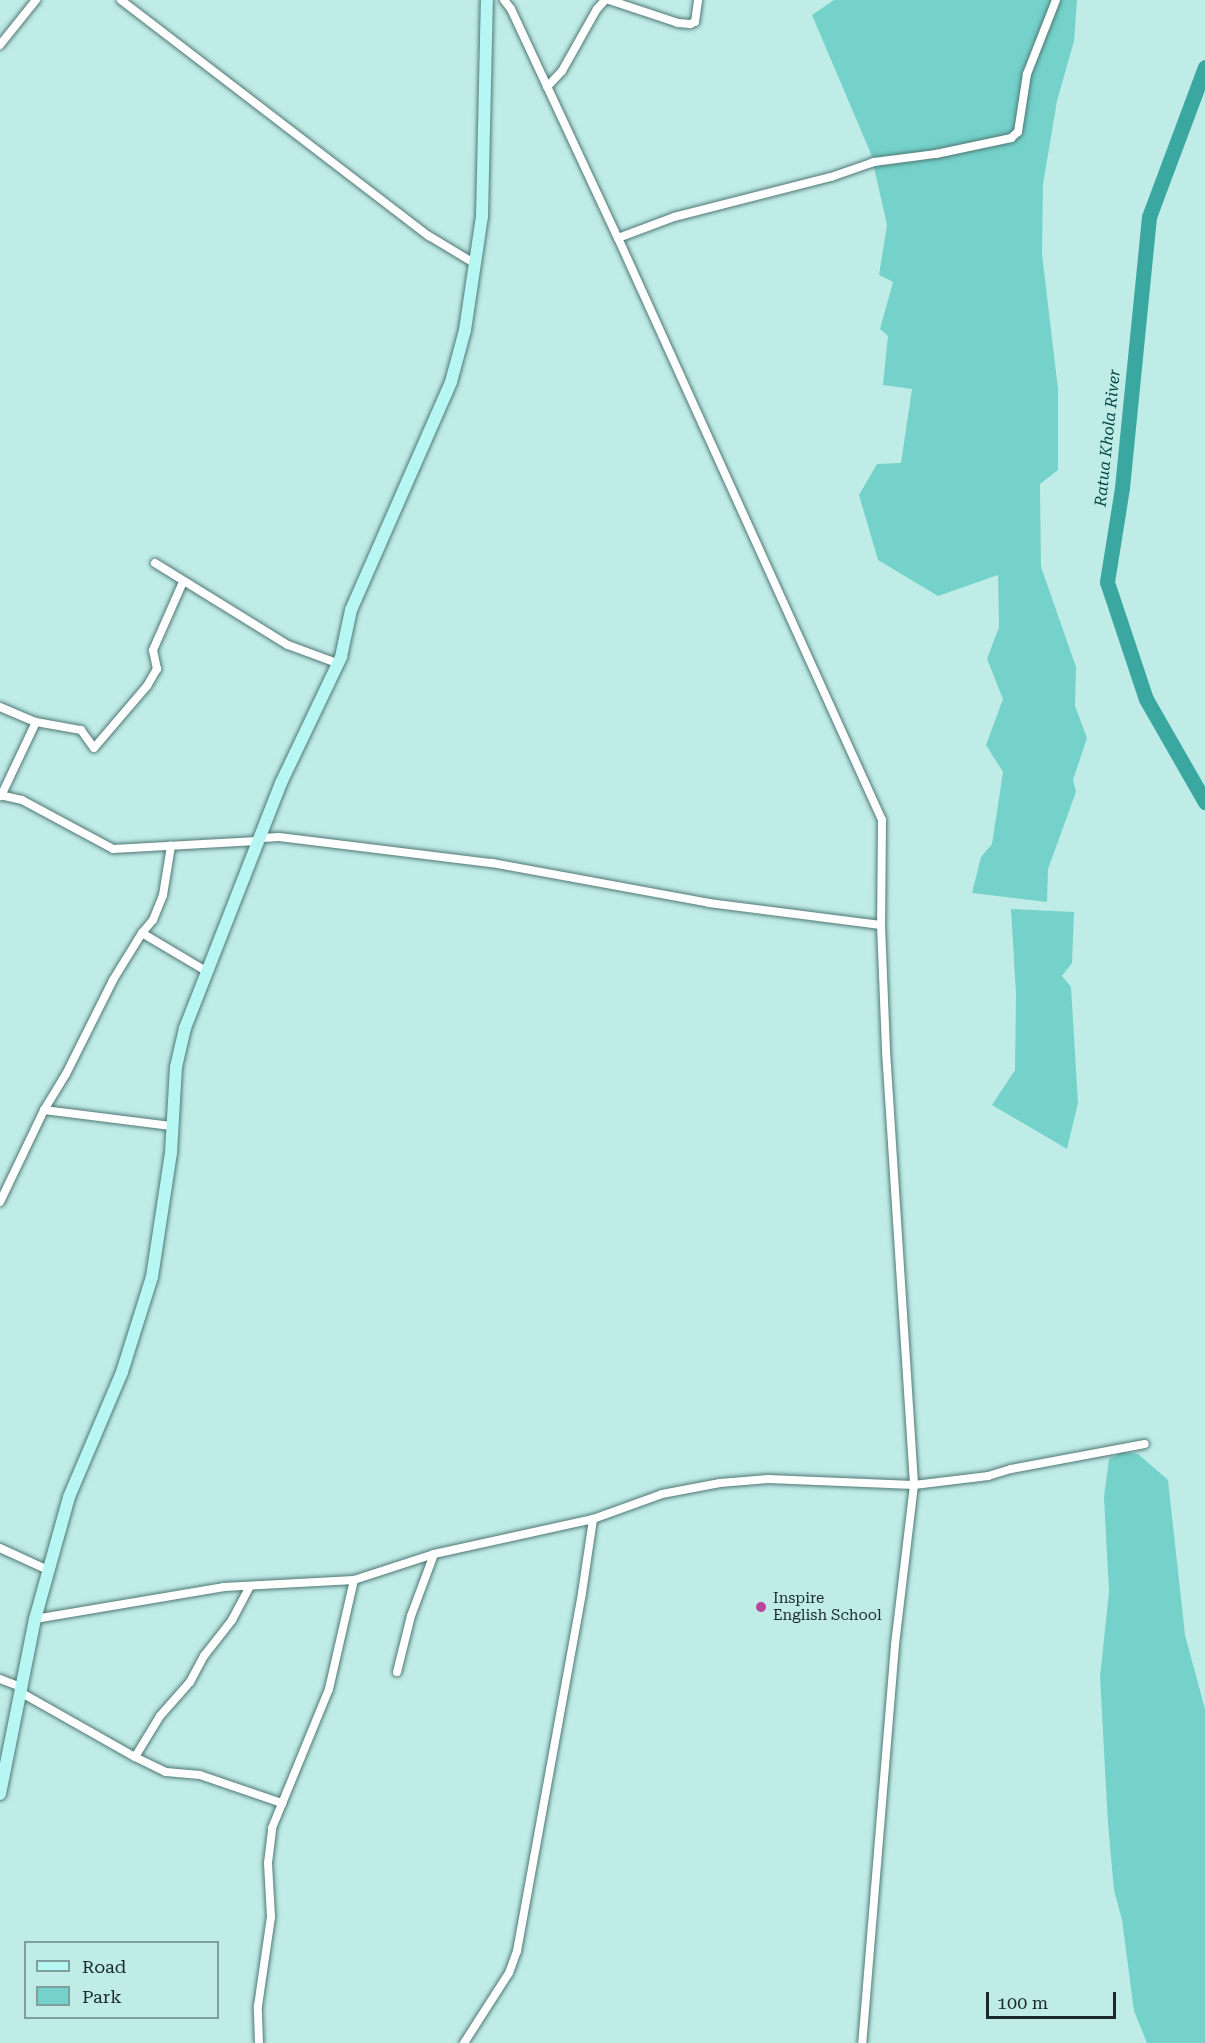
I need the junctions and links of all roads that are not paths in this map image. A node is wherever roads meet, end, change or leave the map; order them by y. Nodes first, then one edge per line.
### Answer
1 (36, 0) edge
2 (121, 0) edge
3 (487, 0) edge
4 (504, 0) edge
5 (607, 0) edge
6 (698, 0) edge
7 (1056, 0) edge
8 (0, 45) edge
9 (547, 87) junction
10 (618, 238) junction
11 (474, 263) junction
12 (155, 563) dead end
13 (183, 582) junction
14 (337, 663) junction
15 (0, 707) edge
16 (36, 722) junction
17 (1, 795) edge
18 (257, 842) junction
19 (171, 846) junction
20 (881, 925) junction
21 (142, 933) junction
22 (206, 971) junction
23 (44, 1110) junction
24 (171, 1126) junction
25 (0, 1202) edge
26 (1145, 1444) dead end
27 (914, 1485) junction
28 (593, 1519) junction
29 (0, 1548) edge
30 (434, 1554) junction
31 (48, 1570) junction
32 (354, 1580) junction
33 (250, 1587) junction
34 (35, 1619) junction
35 (397, 1671) dead end
36 (0, 1679) edge
37 (20, 1689) junction
38 (135, 1757) junction
39 (0, 1794) edge
40 (282, 1803) junction
41 (259, 2043) edge
42 (464, 2043) edge
43 (862, 2043) edge

1 - 8 street
2 - 11 street
3 - 11 street
4 - 9 street
5 - 6 street
5 - 9 street
7 - 10 street
9 - 10 street
10 - 20 street
11 - 14 street
12 - 13 street
13 - 14 street
13 - 16 street
14 - 18 street
15 - 16 street
16 - 17 street
17 - 19 street
18 - 19 street
18 - 20 street
18 - 22 street
19 - 21 street
20 - 27 street
21 - 22 street
21 - 23 street
22 - 24 street
23 - 24 street
23 - 25 street
24 - 31 street
26 - 27 street
27 - 28 street
27 - 43 street
28 - 30 street
28 - 42 street
29 - 31 street
30 - 32 street
30 - 35 street
31 - 34 street
32 - 33 street
32 - 40 street
33 - 34 street
33 - 38 street
34 - 37 street
36 - 37 street
37 - 38 street
37 - 39 street
38 - 40 street
40 - 41 street

